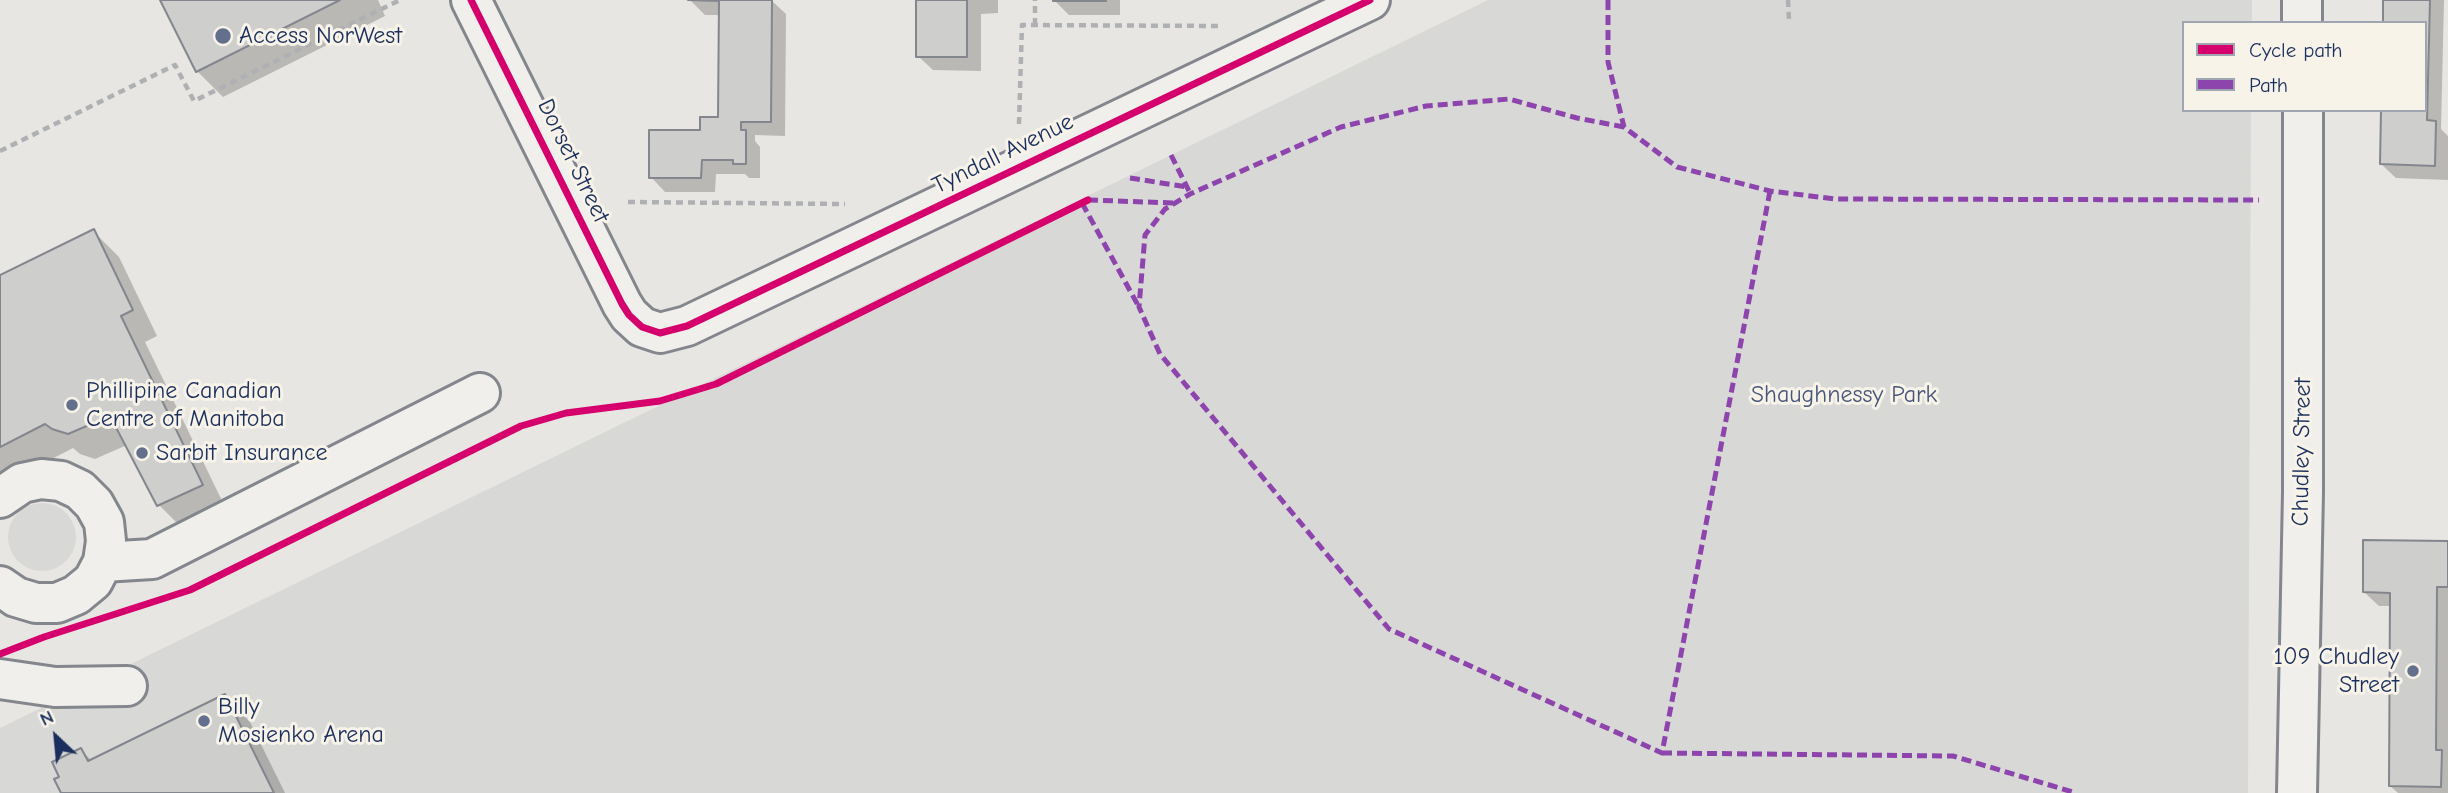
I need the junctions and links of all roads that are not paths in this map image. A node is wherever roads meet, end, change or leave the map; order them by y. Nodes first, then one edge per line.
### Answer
1 (471, 0) edge
2 (1370, 0) edge
3 (2302, 0) edge
4 (2302, 21) edge
5 (2303, 112) edge
6 (650, 331) joint
7 (480, 393) dead end
8 (0, 498) edge
9 (103, 562) junction
10 (0, 586) edge
11 (0, 679) edge
12 (127, 686) dead end
13 (2297, 793) edge

1 - 6 street, Dorset Street
2 - 6 street, Tyndall Avenue
3 - 4 street
5 - 13 street, Chudley Street
7 - 9 street
8 - 9 street
9 - 10 street
11 - 12 street

